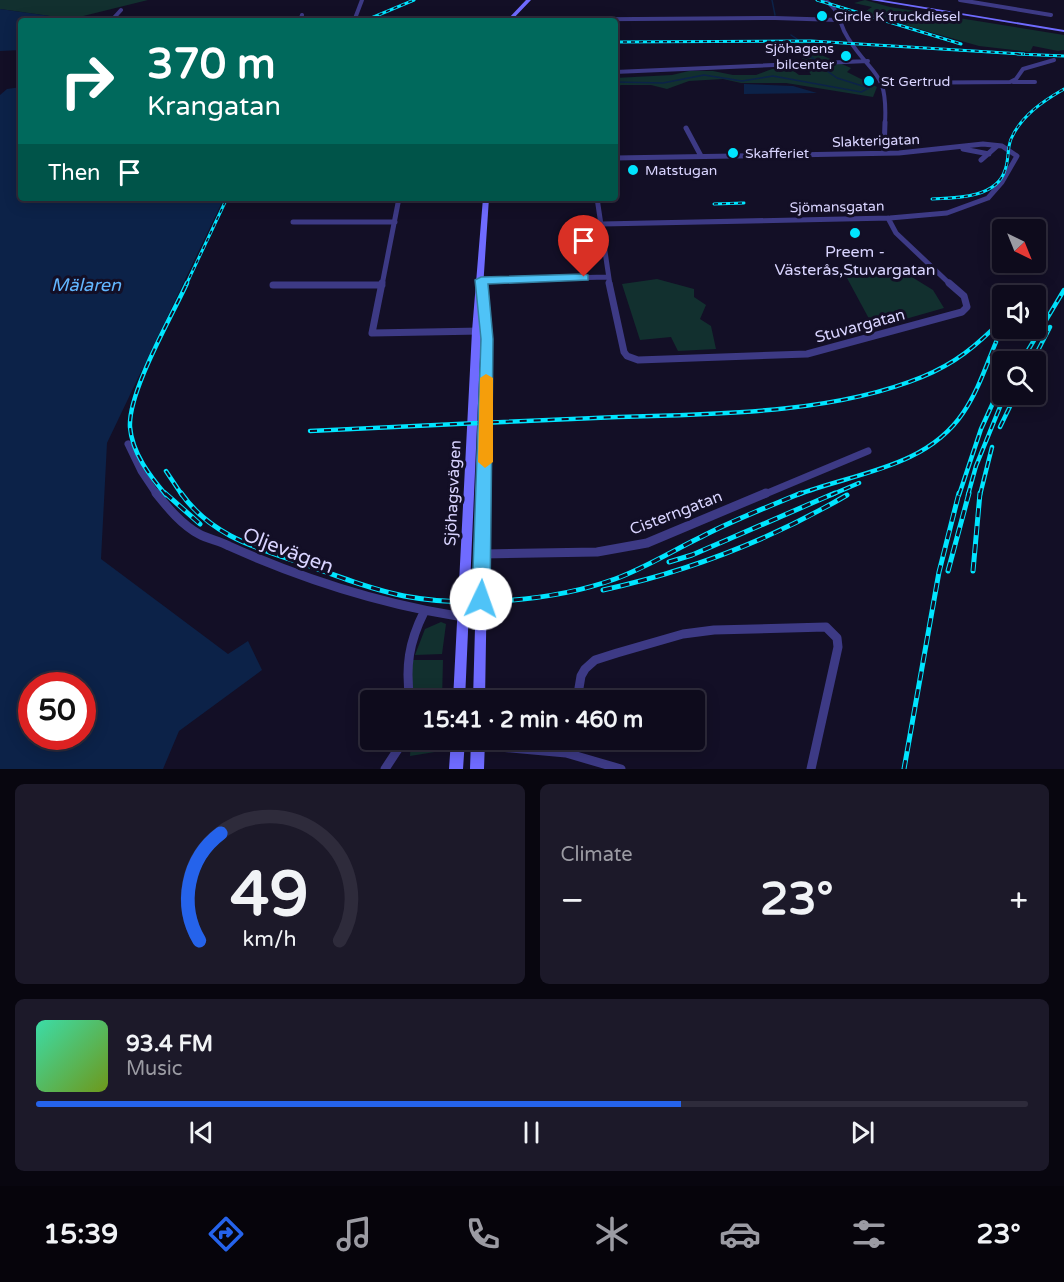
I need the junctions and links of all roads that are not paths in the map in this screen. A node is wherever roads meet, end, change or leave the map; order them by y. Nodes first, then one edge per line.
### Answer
1 (362, 0) edge
2 (529, 0) edge
3 (825, 0) edge
4 (873, 0) edge
5 (879, 0) edge
6 (960, 0) edge
7 (898, 5) junction
8 (121, 10) dead end
9 (302, 15) dead end
10 (1051, 15) dead end
11 (114, 18) edge
12 (301, 18) edge
13 (355, 18) edge
14 (511, 18) edge
15 (618, 20) edge
16 (838, 20) junction
17 (1064, 31) edge
18 (1054, 60) dead end
19 (868, 61) junction
20 (618, 72) edge
21 (1010, 82) junction
22 (1035, 82) dead end
23 (882, 83) junction
24 (686, 128) dead end
25 (994, 145) junction
26 (957, 147) junction
27 (884, 153) junction
28 (989, 154) junction
29 (701, 156) junction
30 (618, 158) edge
31 (981, 160) dead end
32 (398, 201) edge
33 (486, 201) edge
34 (598, 201) edge
35 (888, 218) junction
36 (293, 222) dead end
37 (394, 222) junction
38 (602, 224) junction
39 (608, 277) junction
40 (481, 284) junction
41 (273, 285) dead end
42 (382, 285) junction
43 (482, 331) junction
44 (128, 444) dead end
45 (868, 451) dead end
46 (467, 554) junction
47 (484, 554) junction
48 (424, 612) junction
49 (462, 617) junction
50 (480, 619) junction
51 (409, 690) edge
52 (459, 690) edge
53 (479, 690) edge
54 (579, 690) edge
55 (397, 750) edge
56 (457, 750) edge
57 (478, 750) edge
58 (542, 750) edge
59 (567, 750) edge
60 (566, 753) junction
61 (385, 769) edge
62 (456, 769) edge
63 (477, 769) edge
64 (621, 769) edge
65 (811, 769) edge

1 - 13 street
2 - 14 main road
3 - 16 street
4 - 7 main road
5 - 7 main road
6 - 10 street
7 - 17 main road
8 - 11 street
9 - 12 street
15 - 16 street
16 - 19 street
18 - 21 street
19 - 20 street
19 - 23 street
21 - 22 street
21 - 23 street
23 - 27 street
24 - 29 street
25 - 26 street, Slakterigatan
25 - 28 street
25 - 35 street, Sjömansgatan
26 - 27 street, Slakterigatan
26 - 28 street, Slakterigatan
27 - 29 street, Slakterigatan
28 - 31 street
29 - 30 street, Slakterigatan
32 - 37 street
33 - 40 main road, Sjöhagsvägen
34 - 38 street
35 - 38 street, Sjömansgatan
35 - 39 street, Stuvargatan
36 - 37 street
37 - 42 street
38 - 39 street
39 - 40 street
40 - 43 main road, Sjöhagsvägen
41 - 42 street
42 - 43 street
43 - 46 main road, Sjöhagsvägen
43 - 47 main road, Sjöhagsvägen
44 - 48 street, Oljevägen
45 - 47 street, Cisterngatan
46 - 47 main road
46 - 49 main road, Sjöhagsvägen
47 - 50 main road, Sjöhagsvägen
48 - 49 street, Oljevägen
48 - 51 street
49 - 50 street, Oljevägen
49 - 52 main road, Sjöhagsvägen
50 - 53 main road, Sjöhagsvägen
54 - 65 street
55 - 61 street
56 - 62 main road
57 - 63 main road
58 - 60 street
59 - 60 street
60 - 64 street

